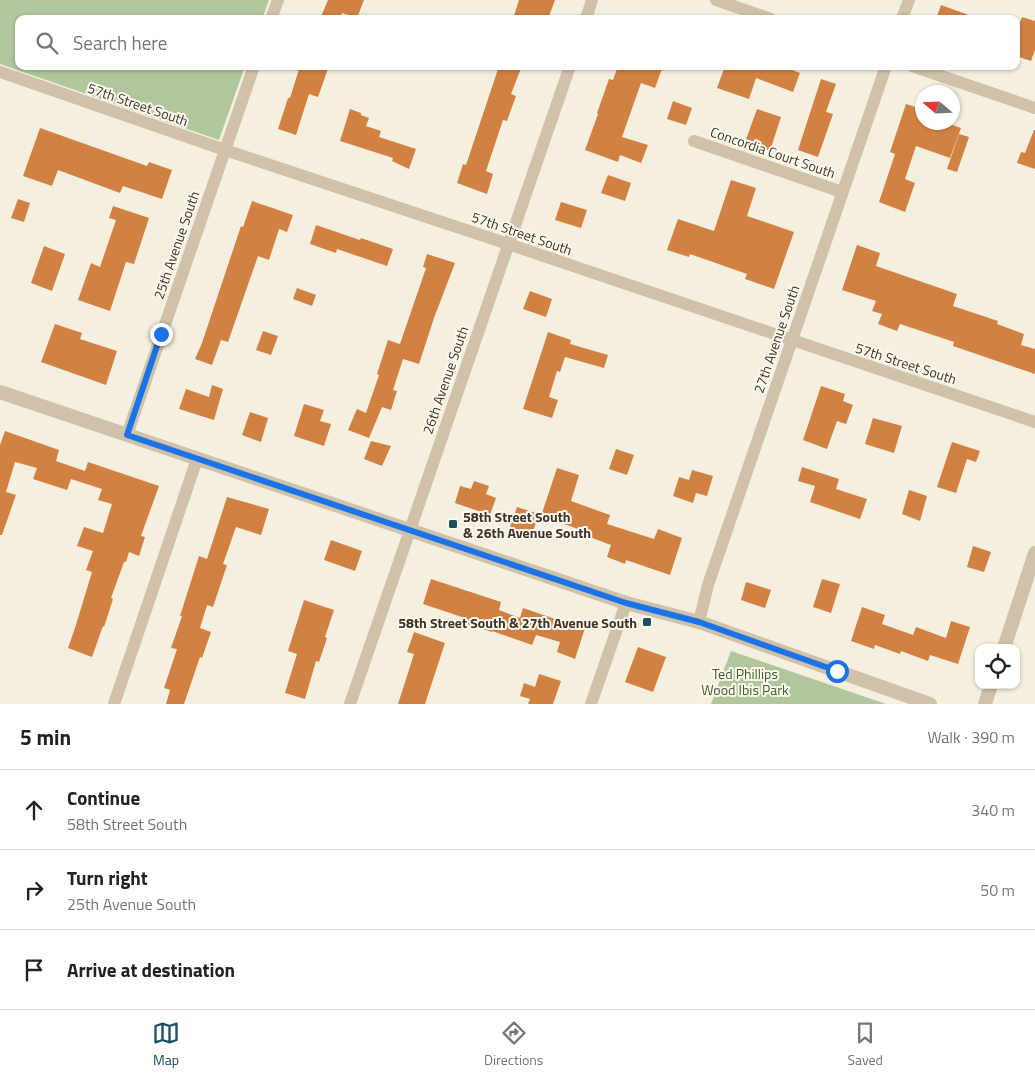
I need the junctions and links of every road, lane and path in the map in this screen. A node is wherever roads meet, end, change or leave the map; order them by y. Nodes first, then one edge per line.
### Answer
1 (278, 0) edge
2 (592, 0) edge
3 (716, 0) edge
4 (909, 0) edge
5 (273, 15) edge
6 (587, 15) edge
7 (760, 15) edge
8 (903, 15) edge
9 (253, 70) edge
10 (569, 70) edge
11 (885, 70) edge
12 (924, 70) edge
13 (0, 72) edge
14 (1035, 108) edge
15 (694, 141) dead end
16 (225, 150) junction
17 (842, 192) junction
18 (508, 244) junction
19 (792, 340) junction
20 (0, 392) edge
21 (1035, 422) edge
22 (127, 435) junction
23 (197, 459) junction
24 (409, 530) junction
25 (1035, 553) edge
26 (626, 603) junction
27 (699, 622) junction
28 (1005, 644) edge
29 (990, 689) edge
30 (114, 704) edge
31 (350, 704) edge
32 (591, 704) edge
33 (930, 704) edge
34 (985, 704) edge

1 - 5 street
2 - 6 street
3 - 7 street
4 - 8 street
9 - 16 street, 25th Avenue South
10 - 18 street, 26th Avenue South
11 - 17 street, 27th Avenue South
12 - 14 street
13 - 16 street, 57th Street South
15 - 17 street, Concordia Court South
16 - 18 street, 57th Street South
16 - 22 street, 25th Avenue South
17 - 19 street, 27th Avenue South
18 - 19 street, 57th Street South
18 - 24 street, 26th Avenue South
19 - 21 street, 57th Street South
19 - 27 street, 27th Avenue South
20 - 22 street
22 - 23 street
23 - 24 street
23 - 30 street
24 - 26 street
24 - 31 street, 26th Avenue South
25 - 28 street
26 - 27 street
26 - 32 street
27 - 33 street
29 - 34 street

